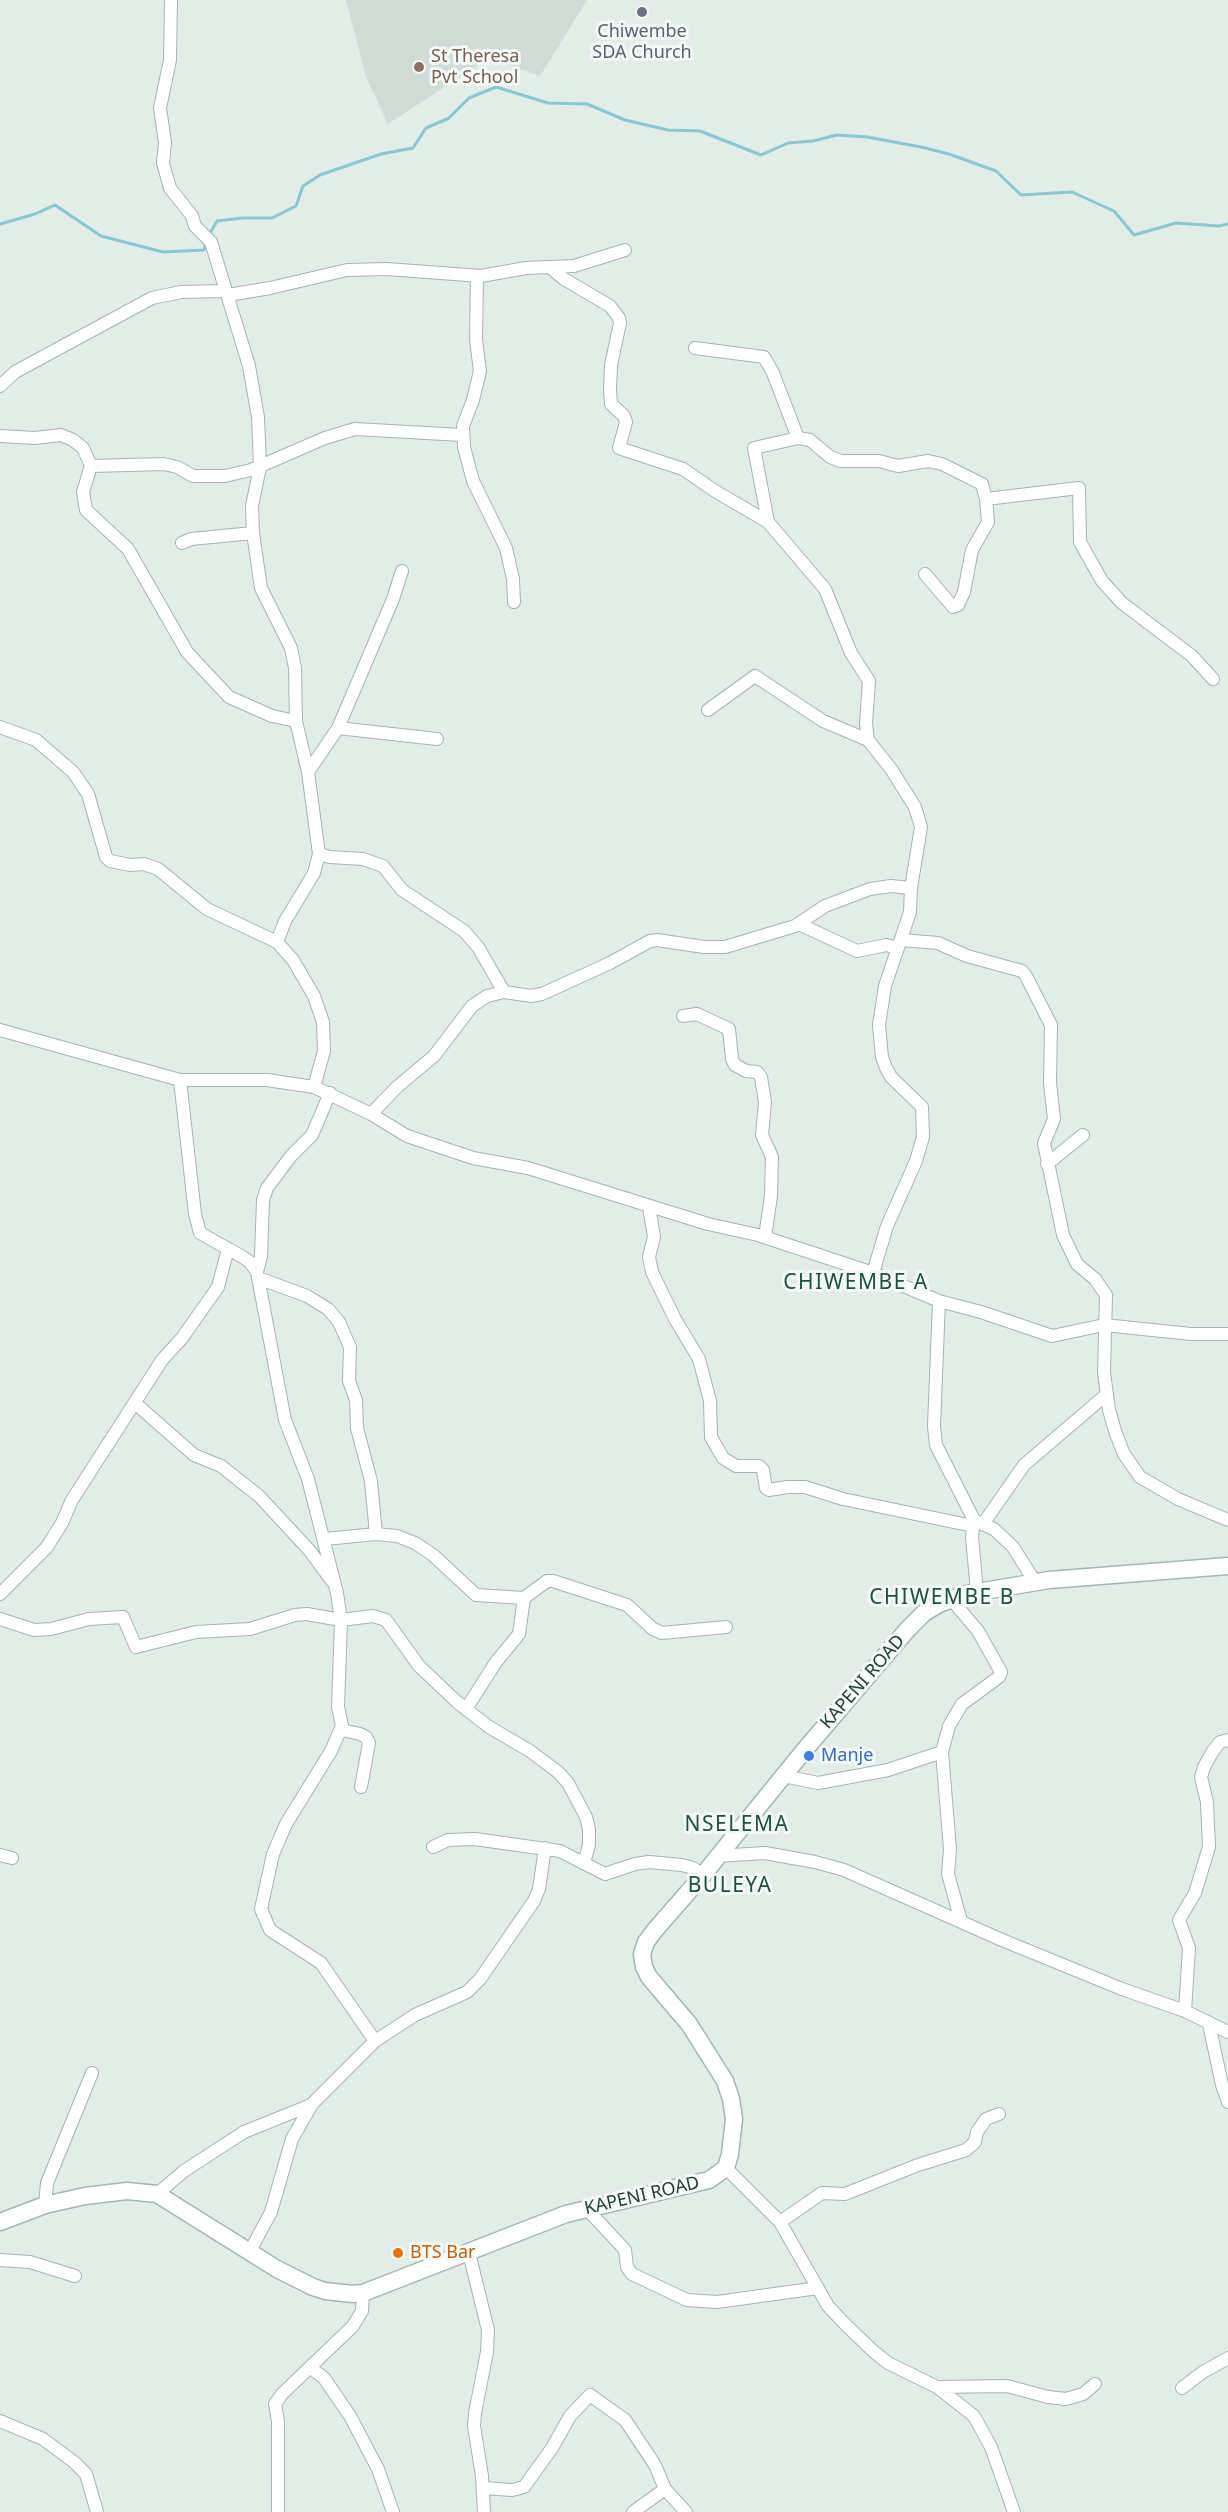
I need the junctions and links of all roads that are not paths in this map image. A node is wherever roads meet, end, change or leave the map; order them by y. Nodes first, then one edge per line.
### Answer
1 (171, 0) edge
2 (625, 250) dead end
3 (552, 269) junction
4 (477, 276) junction
5 (226, 293) junction
6 (695, 348) dead end
7 (0, 386) edge
8 (462, 435) junction
9 (0, 436) edge
10 (798, 438) junction
11 (92, 466) junction
12 (260, 467) junction
13 (986, 499) junction
14 (768, 522) junction
15 (253, 533) junction
16 (182, 543) dead end
17 (402, 571) dead end
18 (925, 574) dead end
19 (514, 602) dead end
20 (1213, 679) dead end
21 (708, 710) dead end
22 (296, 721) junction
23 (0, 727) edge
24 (338, 728) junction
25 (437, 739) dead end
26 (868, 740) junction
27 (308, 772) junction
28 (319, 854) junction
29 (911, 888) junction
30 (799, 924) junction
31 (277, 942) junction
32 (900, 944) junction
33 (504, 992) junction
34 (683, 1016) dead end
35 (0, 1030) edge
36 (180, 1080) junction
37 (314, 1087) junction
38 (330, 1093) junction
39 (371, 1114) junction
40 (1083, 1135) dead end
41 (1047, 1164) junction
42 (649, 1207) junction
43 (765, 1237) junction
44 (228, 1250) junction
45 (873, 1273) junction
46 (258, 1275) junction
47 (939, 1301) junction
48 (1104, 1325) junction
49 (1228, 1334) edge
50 (1107, 1394) junction
51 (135, 1402) junction
52 (1228, 1520) edge
53 (977, 1523) junction
54 (376, 1534) junction
55 (325, 1539) junction
56 (1228, 1566) edge
57 (1035, 1582) junction
58 (977, 1592) junction
59 (337, 1593) junction
60 (0, 1594) edge
61 (524, 1598) junction
62 (951, 1599) junction
63 (0, 1619) edge
64 (341, 1620) junction
65 (726, 1627) dead end
66 (466, 1709) junction
67 (342, 1730) junction
68 (1228, 1740) edge
69 (942, 1752) junction
70 (783, 1776) junction
71 (362, 1787) dead end
72 (433, 1846) dead end
73 (545, 1848) junction
74 (716, 1856) junction
75 (584, 1863) junction
76 (703, 1875) junction
77 (961, 1921) junction
78 (1185, 2011) junction
79 (1209, 2024) junction
80 (1228, 2032) edge
81 (375, 2041) junction
82 (92, 2073) dead end
83 (1228, 2102) edge
84 (312, 2104) junction
85 (999, 2114) dead end
86 (726, 2168) junction
87 (158, 2194) junction
88 (45, 2205) junction
89 (586, 2208) junction
90 (0, 2222) edge
91 (780, 2222) junction
92 (250, 2251) junction
93 (470, 2253) junction
94 (0, 2260) edge
95 (75, 2276) dead end
96 (818, 2288) junction
97 (363, 2293) junction
98 (1228, 2358) edge
99 (311, 2368) junction
100 (1095, 2384) dead end
101 (937, 2387) junction
102 (1182, 2388) dead end
103 (0, 2421) edge
104 (483, 2488) junction
105 (665, 2488) junction
106 (97, 2512) edge
107 (278, 2512) edge
108 (393, 2512) edge
109 (484, 2512) edge
110 (633, 2512) edge
111 (686, 2512) edge
112 (1014, 2512) edge

1 - 5 street
2 - 3 street
3 - 4 street
3 - 14 street
4 - 5 street
4 - 8 street
5 - 7 street
5 - 12 street
6 - 10 street
8 - 12 street
8 - 19 street
9 - 11 street
10 - 13 street
10 - 14 street
11 - 12 street
11 - 22 street
12 - 15 street
13 - 18 street
13 - 20 street
14 - 26 street
15 - 16 street
15 - 22 street
17 - 24 street
21 - 26 street
22 - 27 street
23 - 31 street
24 - 25 street
24 - 27 street
26 - 29 street
27 - 28 street
28 - 31 street
28 - 33 street
29 - 30 street
29 - 32 street
30 - 32 street
30 - 33 street
31 - 37 street
32 - 41 street
32 - 45 street
33 - 39 street
34 - 43 street
35 - 36 street
36 - 37 street
36 - 44 street
37 - 38 street
38 - 39 street
38 - 46 street
39 - 42 street
40 - 41 street
41 - 48 street
42 - 43 street
42 - 53 street
43 - 45 street
44 - 46 street
44 - 51 street
45 - 47 street
46 - 54 street
46 - 55 street
47 - 48 street
47 - 53 street
48 - 49 street
48 - 50 street
50 - 52 street
50 - 53 street
51 - 59 street
51 - 60 street
53 - 57 street
53 - 58 street
54 - 55 street
54 - 61 street
55 - 59 street
56 - 57 main road, KAPENI ROAD
57 - 58 main road, KAPENI ROAD
58 - 62 main road, KAPENI ROAD
59 - 64 street
61 - 65 street
61 - 66 street
62 - 69 street
62 - 70 main road, KAPENI ROAD
63 - 64 street
64 - 66 street
64 - 67 street
66 - 75 street
67 - 71 street
67 - 81 street
68 - 78 street
69 - 70 street
69 - 77 street
70 - 74 main road, KAPENI ROAD
72 - 73 street
73 - 75 street
73 - 81 street
74 - 76 main road, KAPENI ROAD
74 - 77 street
75 - 76 street
76 - 86 main road, KAPENI ROAD
77 - 78 street
78 - 79 street
79 - 80 street
79 - 83 street
81 - 84 street
82 - 88 street
84 - 87 street
84 - 92 street
85 - 91 street
86 - 89 main road, KAPENI ROAD
86 - 91 street
87 - 88 main road, KAPENI ROAD
87 - 92 main road, KAPENI ROAD
88 - 90 main road, KAPENI ROAD
89 - 93 main road, KAPENI ROAD
89 - 96 street
91 - 96 street
92 - 97 main road, KAPENI ROAD
93 - 97 main road, KAPENI ROAD
93 - 104 street
94 - 95 street
96 - 101 street
97 - 99 street
98 - 102 street
99 - 107 street
99 - 108 street
100 - 101 street
101 - 112 street
103 - 106 street
104 - 105 street
104 - 109 street
105 - 110 street
105 - 111 street

